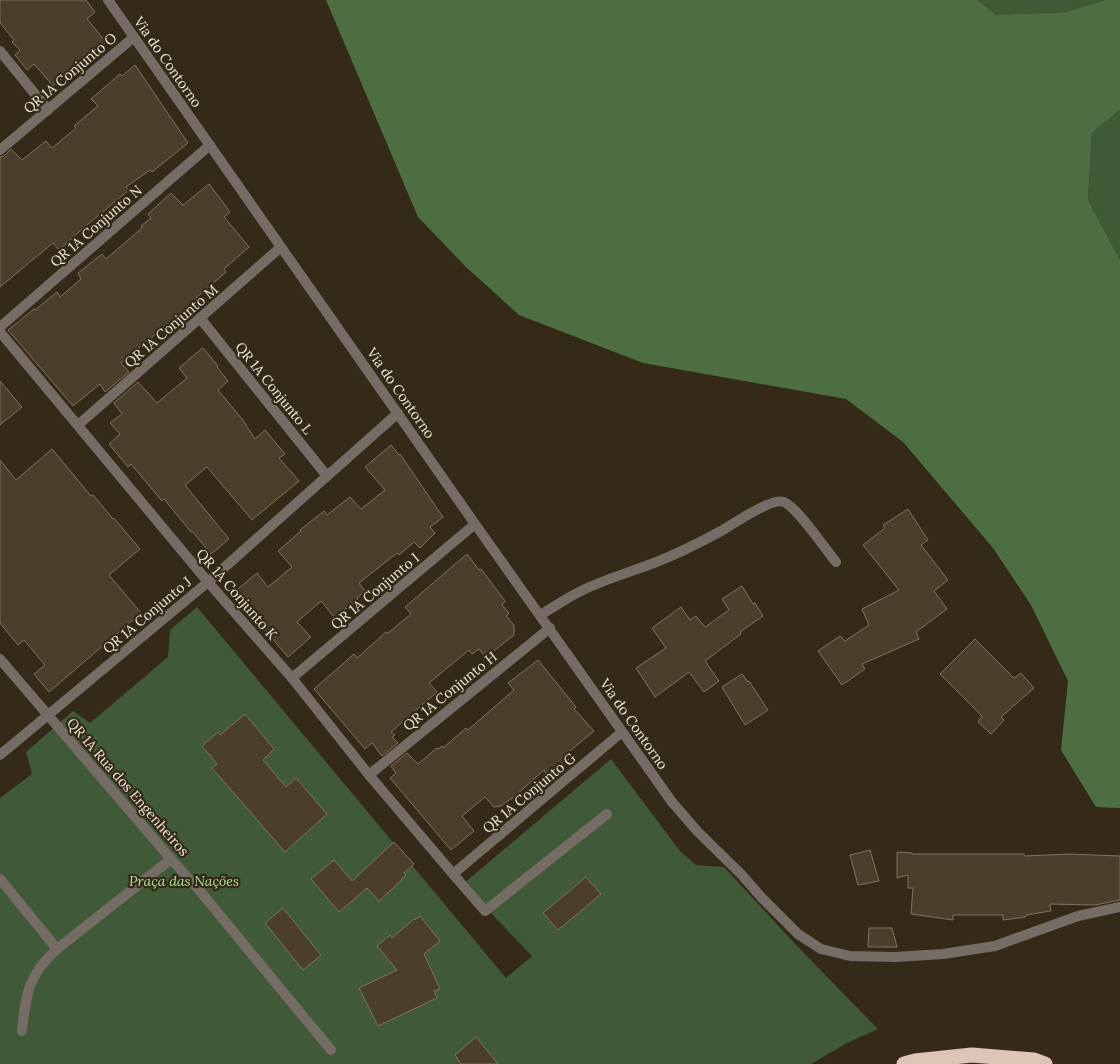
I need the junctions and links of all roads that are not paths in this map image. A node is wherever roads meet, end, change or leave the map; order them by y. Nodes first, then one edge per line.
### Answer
1 (108, 0) edge
2 (134, 37) junction
3 (0, 51) edge
4 (48, 110) junction
5 (210, 145) junction
6 (0, 150) edge
7 (281, 247) junction
8 (200, 318) junction
9 (0, 327) edge
10 (0, 332) edge
11 (398, 413) junction
12 (78, 425) junction
13 (327, 476) junction
14 (475, 524) junction
15 (836, 562) dead end
16 (208, 582) junction
17 (540, 615) junction
18 (550, 628) junction
19 (0, 658) edge
20 (292, 678) junction
21 (48, 716) junction
22 (622, 732) junction
23 (0, 755) edge
24 (368, 775) junction
25 (607, 814) dead end
26 (171, 859) junction
27 (453, 874) junction
28 (0, 879) edge
29 (1120, 907) edge
30 (57, 948) junction
31 (22, 1031) dead end
32 (331, 1050) dead end
33 (904, 1064) edge
34 (1045, 1064) edge

1 - 2 street, Via do Contorno
2 - 4 street, QR 1A Conjunto O
2 - 5 street, Via do Contorno
3 - 4 street
4 - 6 street, QR 1A Conjunto O
5 - 7 street, Via do Contorno
5 - 9 street, QR 1A Conjunto N
7 - 8 street, QR 1A Conjunto M
7 - 11 street, Via do Contorno
8 - 12 street, QR 1A Conjunto M
8 - 13 street, QR 1A Conjunto L
10 - 12 street, QR 1A Conjunto K
11 - 13 street, QR 1A Conjunto J
11 - 14 street, Via do Contorno
12 - 16 street, QR 1A Conjunto K
13 - 16 street, QR 1A Conjunto J
14 - 17 street, Via do Contorno
14 - 20 street, QR 1A Conjunto I
15 - 17 street
16 - 20 street, QR 1A Conjunto K
16 - 21 street, QR 1A Conjunto J
17 - 18 street, Via do Contorno
18 - 22 street, Via do Contorno
18 - 24 street, QR 1A Conjunto H
19 - 21 street, QR 1A Rua dos Engenheiros
20 - 24 street, QR 1A Conjunto K
21 - 23 street, QR 1A Conjunto J
21 - 26 street, QR 1A Rua dos Engenheiros
22 - 27 street, QR 1A Conjunto G
22 - 29 street, Via do Contorno
24 - 27 street, QR 1A Conjunto K
25 - 27 street, QR 1A Conjunto K
26 - 30 street
26 - 32 street, QR 1A Rua dos Engenheiros
28 - 30 street
30 - 31 street
33 - 34 highway

